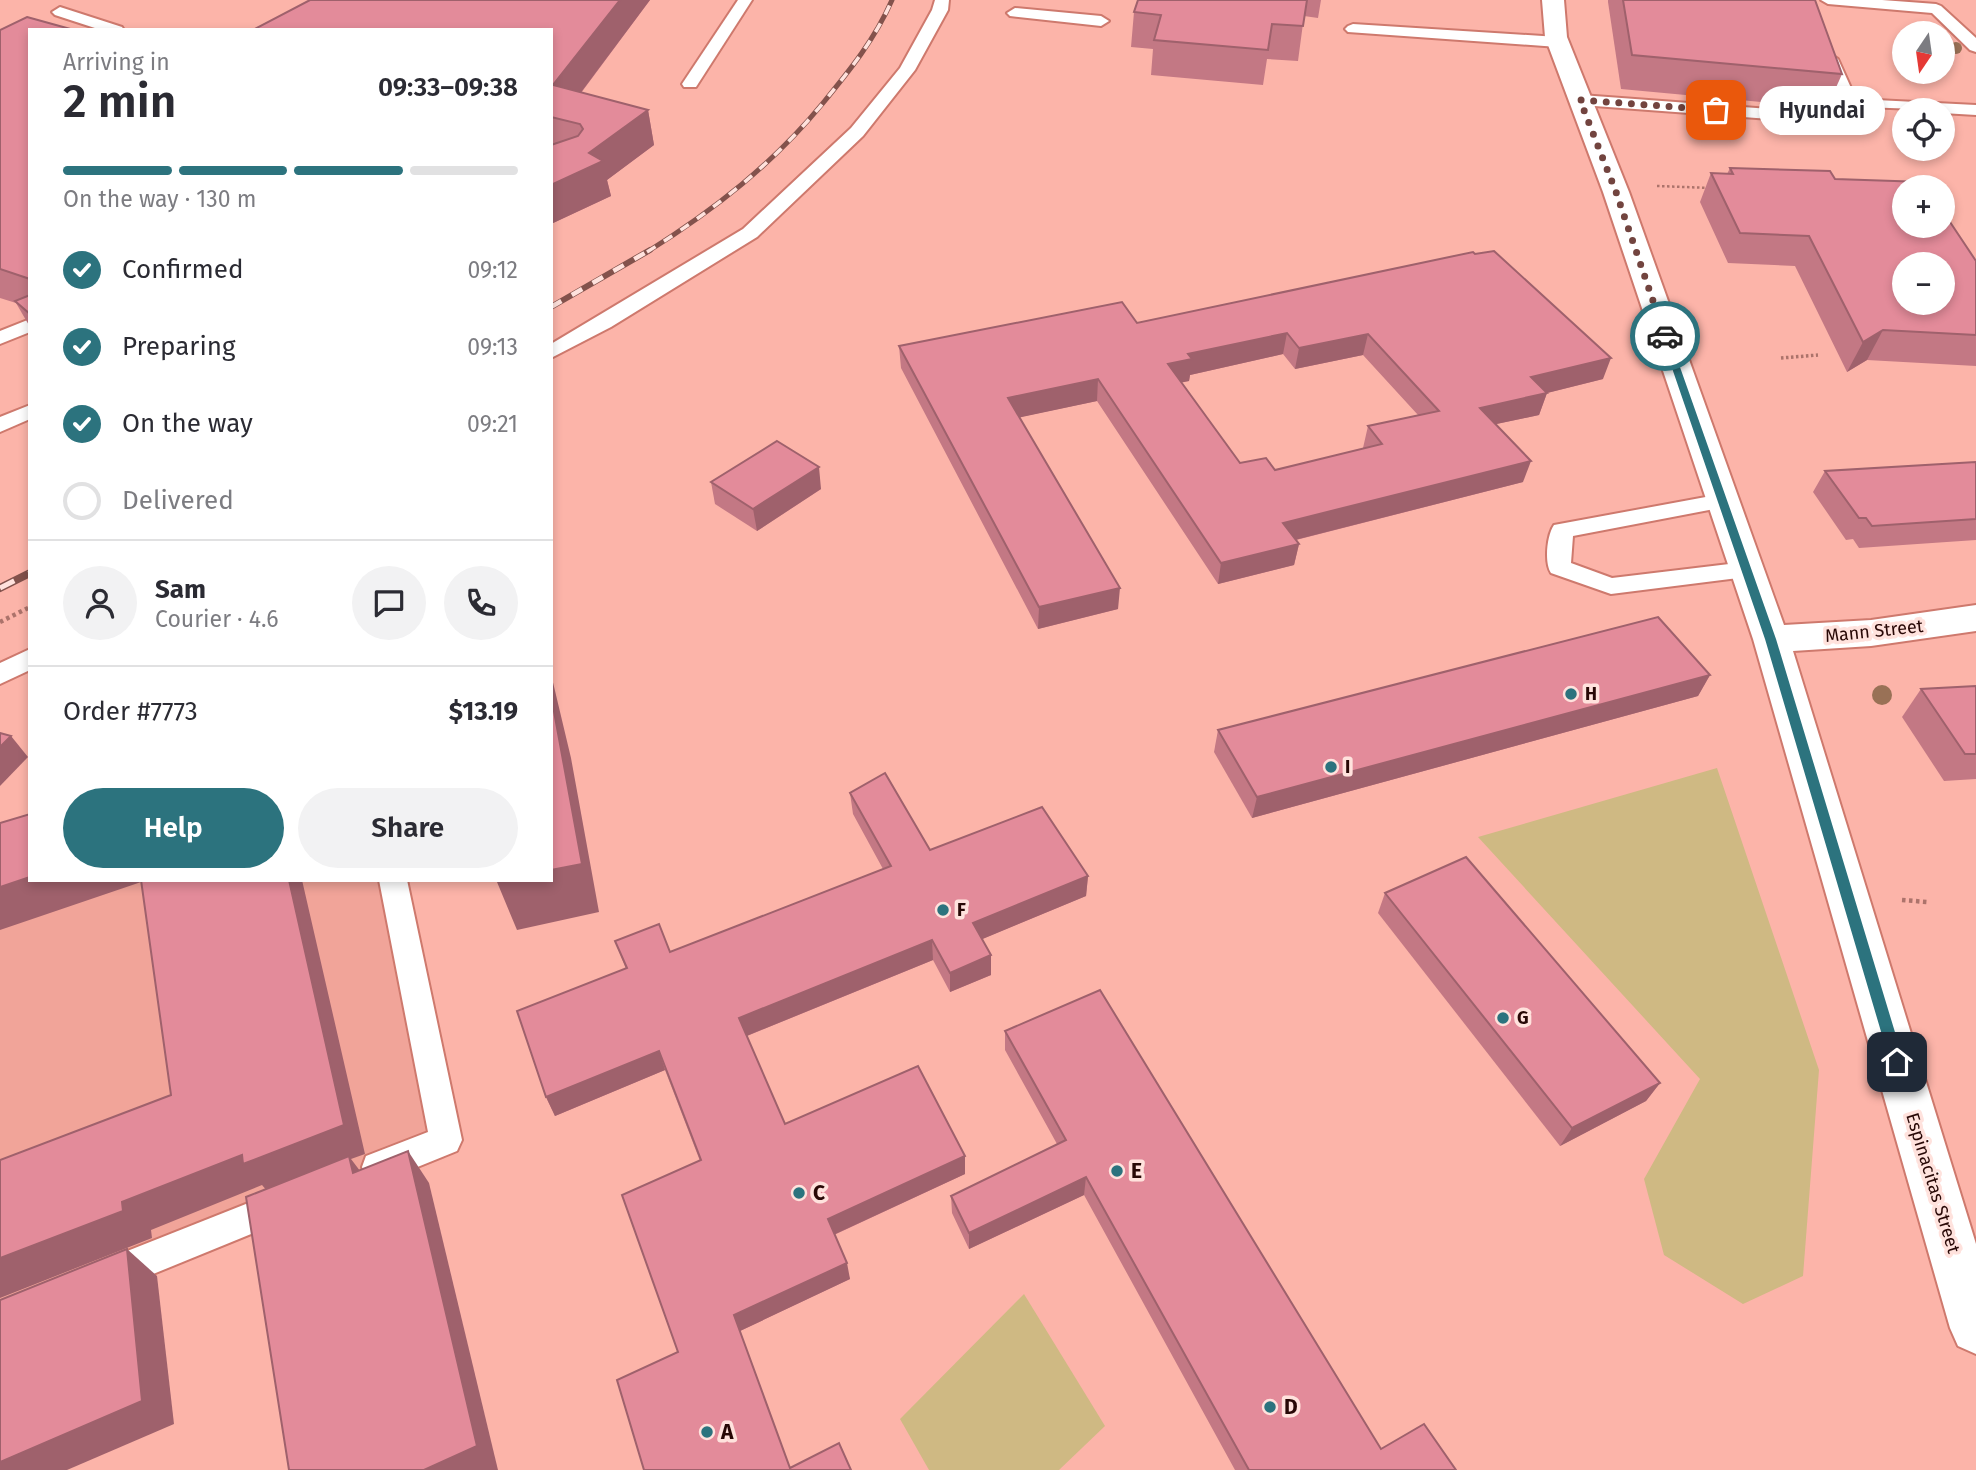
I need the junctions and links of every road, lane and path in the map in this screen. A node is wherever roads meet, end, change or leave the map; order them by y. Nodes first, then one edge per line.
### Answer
1 (745, 0) edge
2 (942, 0) edge
3 (1553, 0) edge
4 (1828, 0) edge
5 (60, 12) dead end
6 (1014, 13) dead end
7 (1101, 21) dead end
8 (111, 28) edge
9 (1353, 29) dead end
10 (1558, 42) junction
11 (1976, 47) edge
12 (1830, 59) edge
13 (690, 84) dead end
14 (1580, 100) junction
15 (1850, 107) junction
16 (1976, 110) edge
17 (1652, 186) dead end
18 (1714, 188) edge
19 (28, 326) edge
20 (0, 338) edge
21 (553, 351) edge
22 (1818, 355) dead end
23 (1781, 358) dead end
24 (28, 412) edge
25 (0, 425) edge
26 (1722, 501) junction
27 (1746, 570) junction
28 (28, 608) edge
29 (1976, 618) edge
30 (0, 622) edge
31 (1771, 639) junction
32 (28, 659) edge
33 (0, 675) edge
34 (393, 882) edge
35 (1897, 900) dead end
36 (1927, 902) dead end
37 (356, 1176) edge
38 (306, 1196) edge
39 (76, 1288) edge
40 (1976, 1328) edge

1 - 13 lane
2 - 21 lane
3 - 10 street, Espinacitas Street
4 - 11 lane
5 - 8 lane
6 - 7 lane
9 - 10 lane
10 - 14 street, Espinacitas Street
12 - 15 lane
14 - 15 lane
14 - 26 street, Espinacitas Street
15 - 16 lane
17 - 18 path
19 - 20 lane
22 - 23 path
24 - 25 lane
26 - 27 street, Espinacitas Street
26 - 27 lane
27 - 31 street, Espinacitas Street
28 - 30 path
29 - 31 street, Mann Street
31 - 40 street, Espinacitas Street
32 - 33 lane
34 - 37 lane
35 - 36 path
38 - 39 lane

